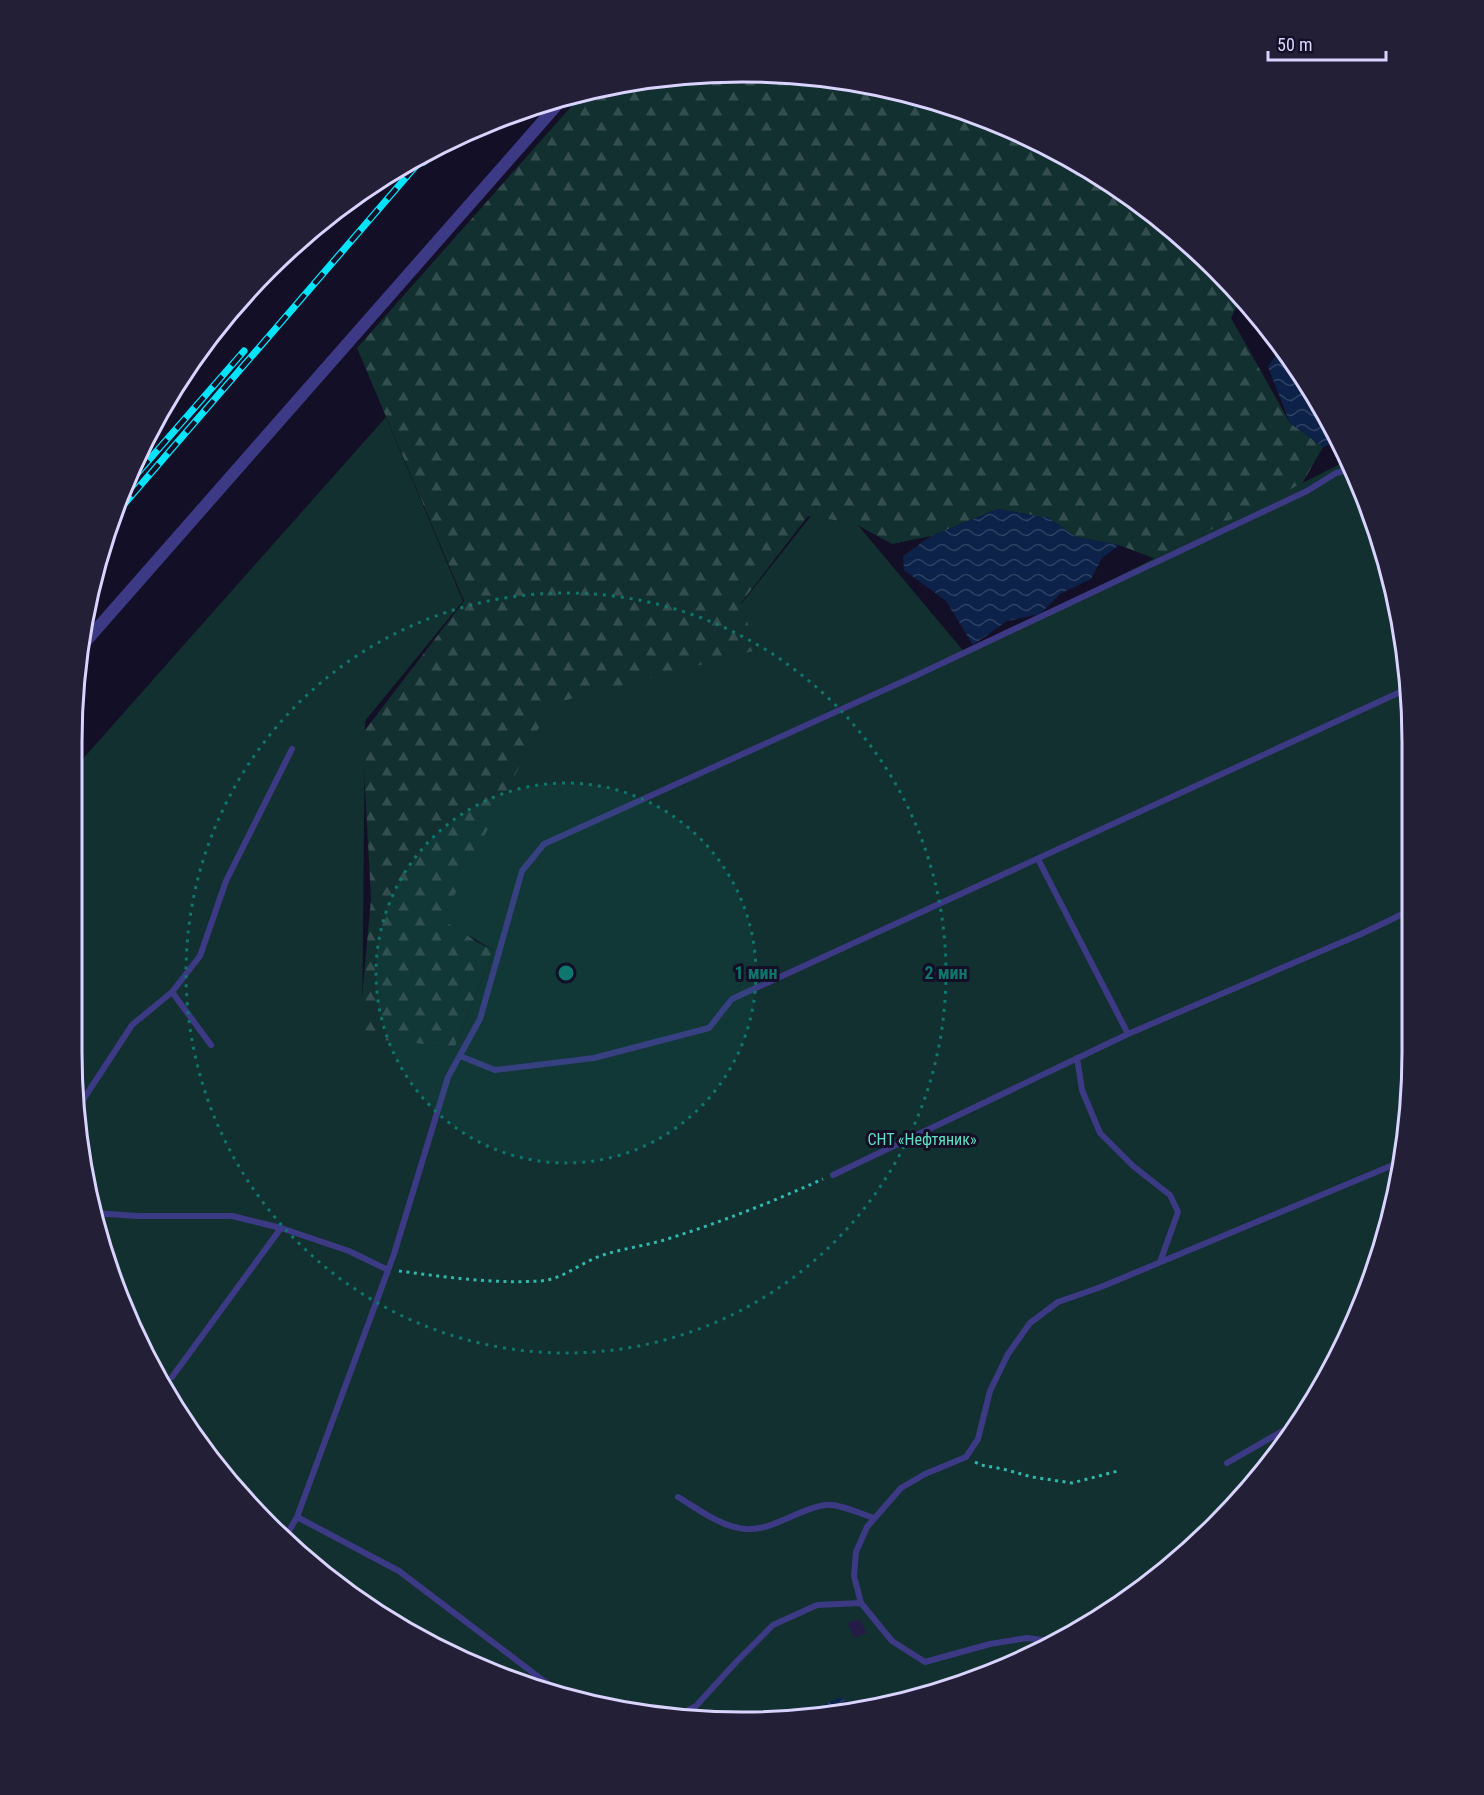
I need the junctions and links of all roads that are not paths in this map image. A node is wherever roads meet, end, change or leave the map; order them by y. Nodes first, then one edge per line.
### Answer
1 (552, 111) edge
2 (1343, 471) edge
3 (91, 635) edge
4 (1399, 692) edge
5 (292, 749) dead end
6 (1038, 859) junction
7 (1402, 914) edge
8 (172, 992) junction
9 (1128, 1034) junction
10 (211, 1045) dead end
11 (460, 1056) junction
12 (1077, 1058) junction
13 (84, 1098) edge
14 (1392, 1166) edge
15 (833, 1175) road end
16 (103, 1214) edge
17 (281, 1228) junction
18 (1160, 1262) junction
19 (388, 1269) junction
20 (172, 1377) dead end
21 (1281, 1432) edge
22 (1227, 1463) dead end
23 (678, 1497) dead end
24 (297, 1517) junction
25 (874, 1518) junction
26 (289, 1531) edge
27 (861, 1603) junction
28 (1042, 1640) edge
29 (546, 1683) edge
30 (689, 1710) edge

1 - 3 street
2 - 11 lane
4 - 6 lane
5 - 8 lane
6 - 9 lane
6 - 11 lane
7 - 9 lane
8 - 10 lane
8 - 13 lane
9 - 12 lane
11 - 19 lane
12 - 15 lane
12 - 18 lane
14 - 18 lane
16 - 17 lane
17 - 19 lane
17 - 20 lane
18 - 25 lane
19 - 24 lane
21 - 22 lane
23 - 25 lane
24 - 26 lane
24 - 29 lane
25 - 27 lane
27 - 28 lane
27 - 30 lane

